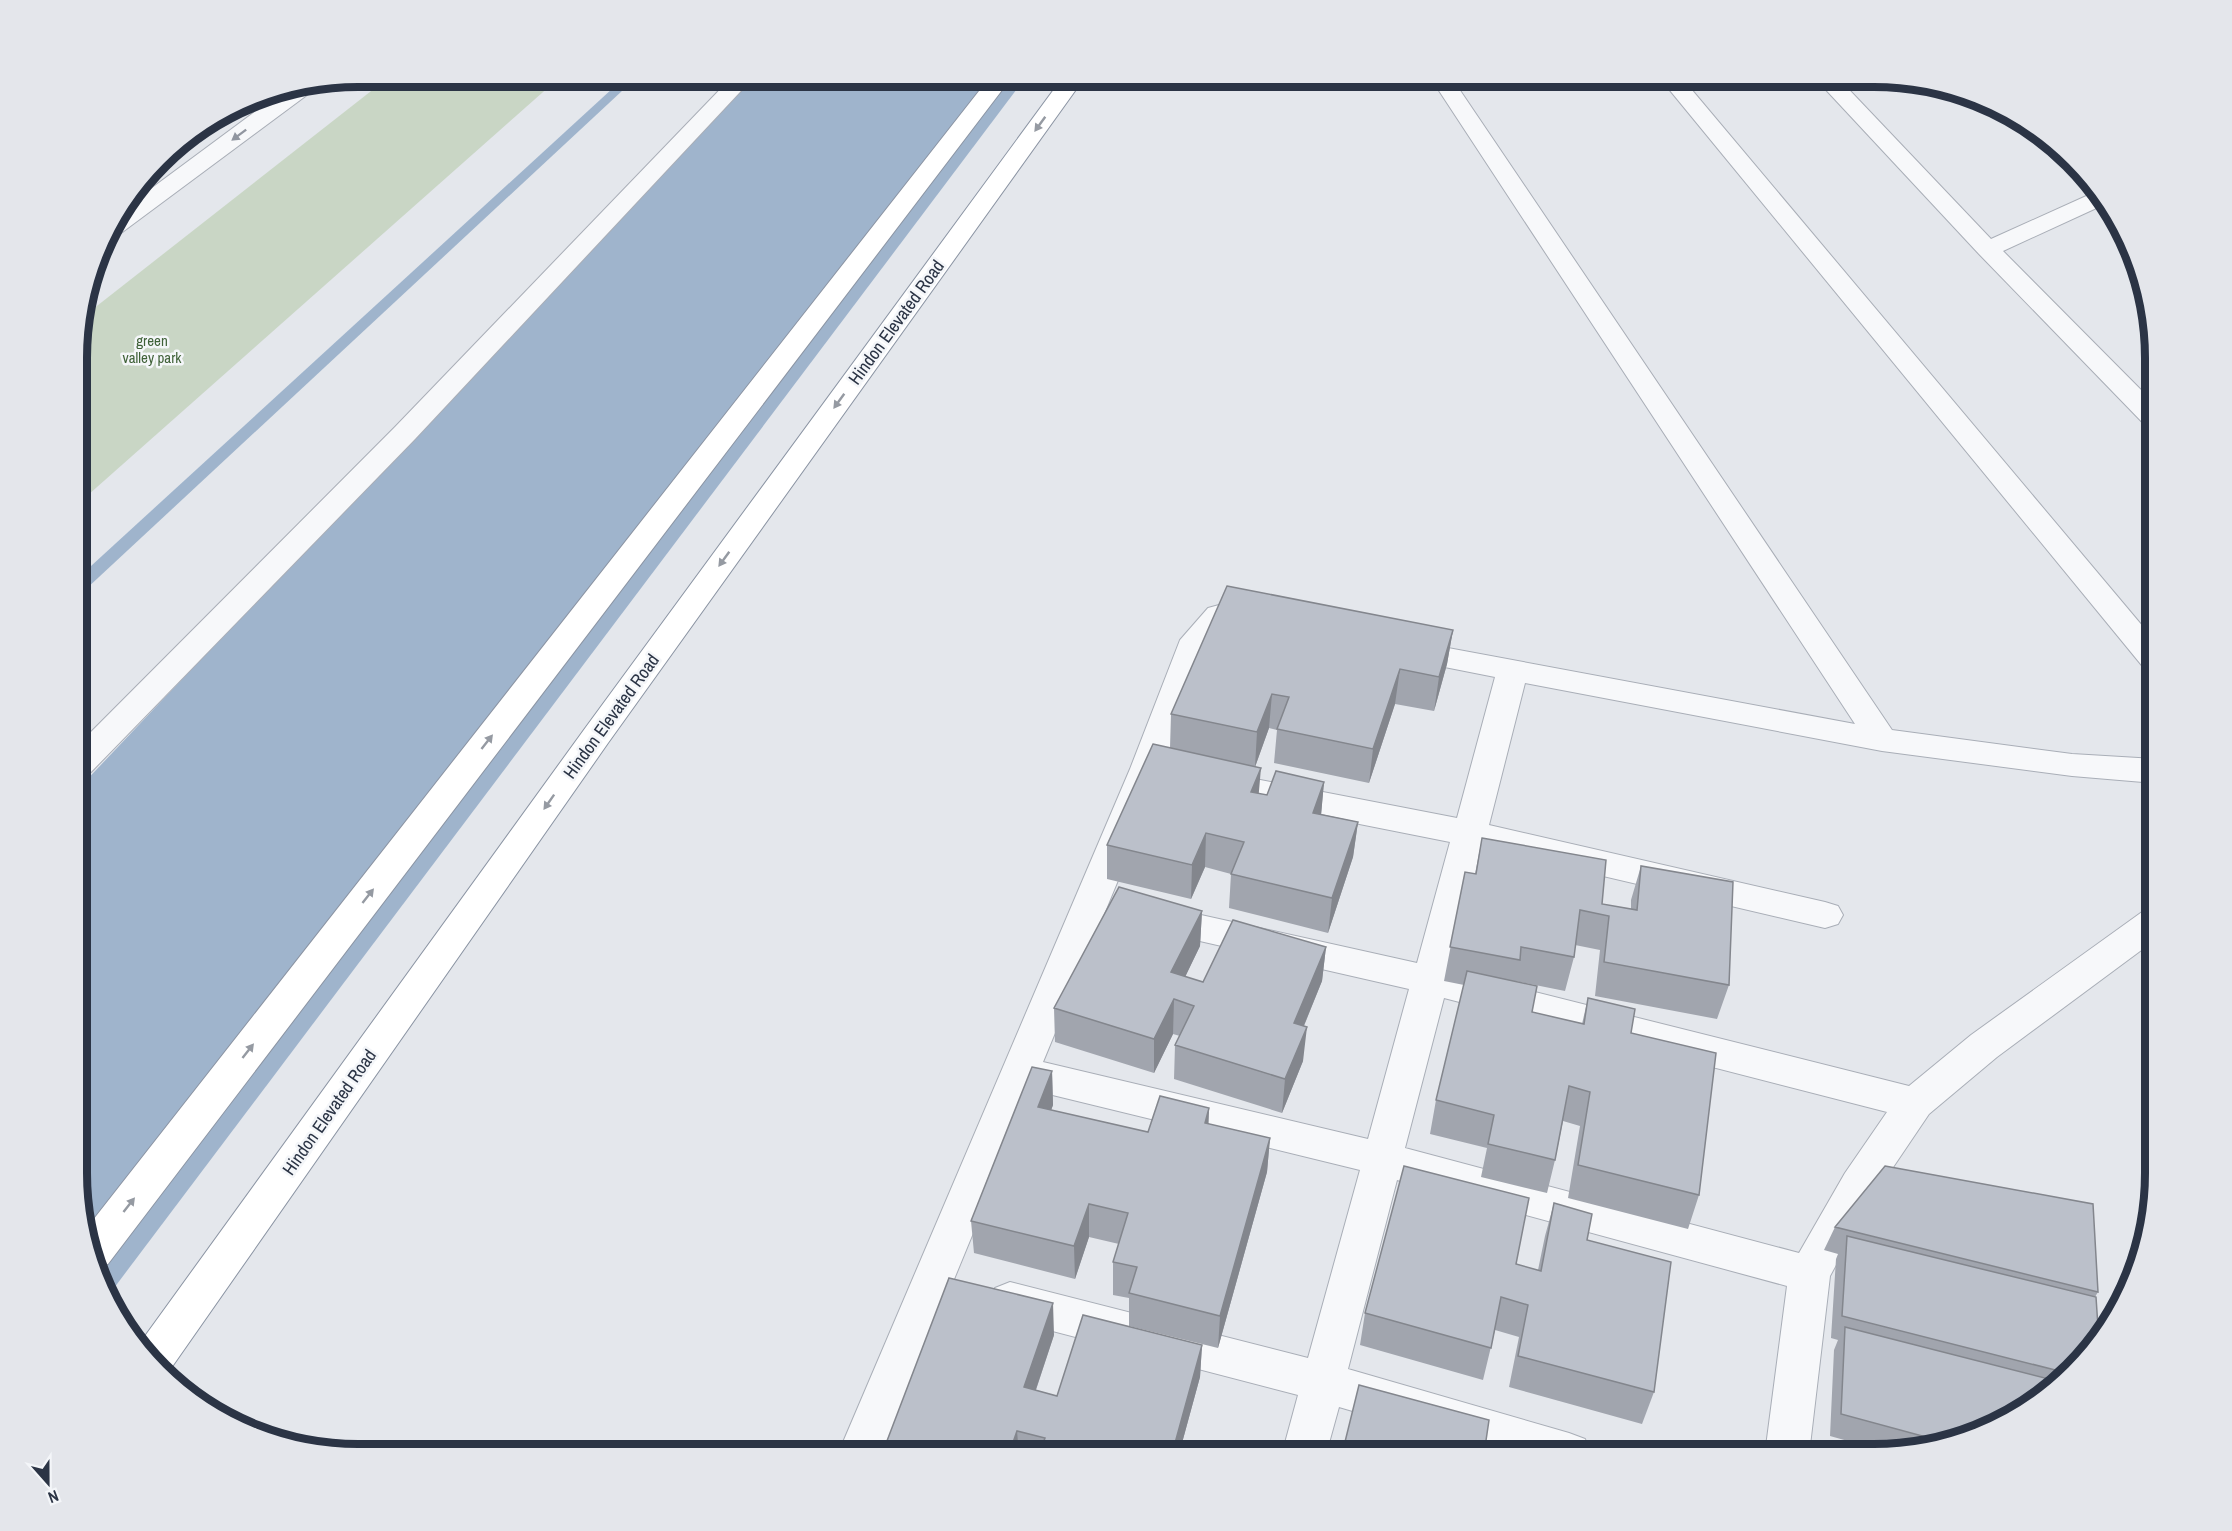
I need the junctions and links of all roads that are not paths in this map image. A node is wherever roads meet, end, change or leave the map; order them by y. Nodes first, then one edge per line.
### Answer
1 (734, 87) edge
2 (994, 87) edge
3 (1067, 87) edge
4 (1448, 87) edge
5 (1678, 87) edge
6 (1834, 87) edge
7 (292, 95) edge
8 (2094, 201) edge
9 (126, 218) edge
10 (1988, 249) junction
11 (2145, 409) edge
12 (1283, 627) edge
13 (1375, 644) edge
14 (2145, 649) edge
15 (1513, 670) junction
16 (1882, 740) junction
17 (87, 756) edge
18 (1147, 770) junction
19 (2145, 770) edge
20 (1469, 833) junction
21 (1091, 904) junction
22 (1825, 915) dead end
23 (2145, 928) edge
24 (1430, 980) junction
25 (1020, 1072) junction
26 (1915, 1103) junction
27 (1383, 1159) junction
28 (97, 1246) edge
29 (1809, 1274) junction
30 (959, 1288) junction
31 (157, 1355) edge
32 (1323, 1382) junction
33 (866, 1444) edge
34 (1307, 1444) edge
35 (1535, 1444) edge
36 (1788, 1444) edge

1 - 17 street
28 -> 2 highway
3 -> 31 highway, Hindon Elevated Road
4 - 16 street
5 - 14 street
6 - 10 street
7 -> 9 street
8 - 10 street
10 - 11 street
12 - 18 street
13 - 15 street
15 - 16 street
15 - 20 street
16 - 19 street
18 - 20 street
18 - 21 street
20 - 22 street
20 - 24 street
21 - 24 street
21 - 25 street
23 - 26 street
24 - 26 street
24 - 27 street
25 - 27 street
25 - 30 street
26 - 29 street
27 - 29 street
27 - 32 street
29 - 36 street
30 - 32 street
30 - 33 street
32 - 34 street
32 - 35 street

